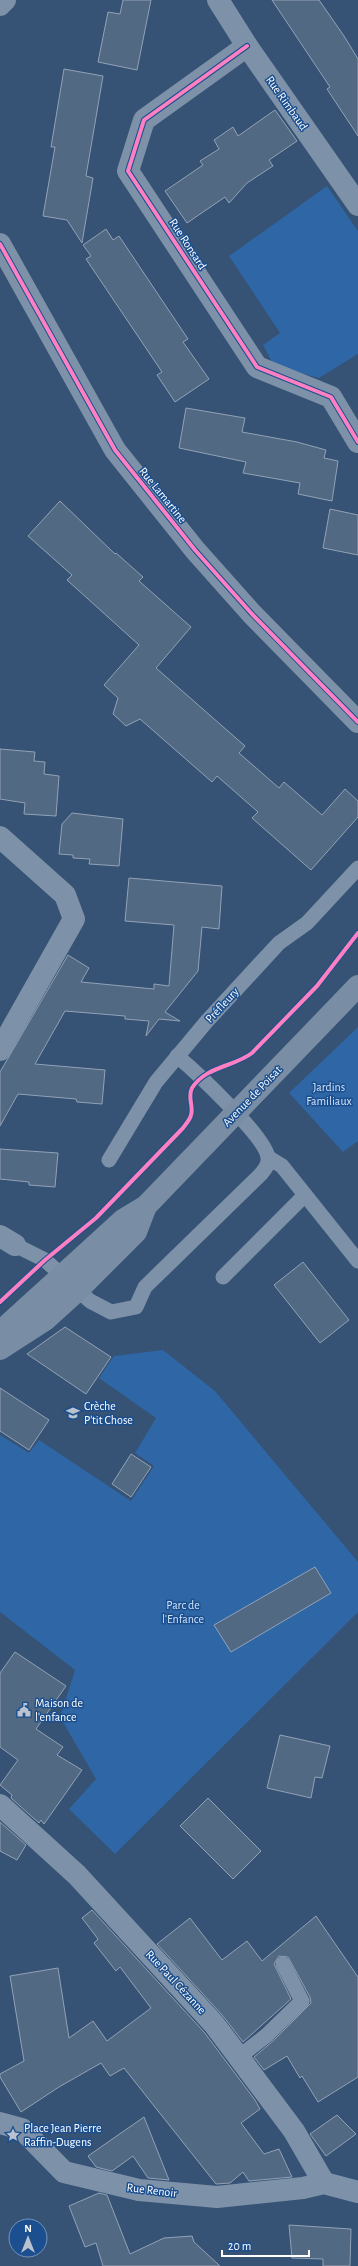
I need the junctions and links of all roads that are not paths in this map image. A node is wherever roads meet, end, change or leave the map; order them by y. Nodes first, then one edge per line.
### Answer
1 (5, 0) edge
2 (218, 0) edge
3 (0, 5) edge
4 (247, 46) junction
5 (358, 205) edge
6 (0, 244) edge
7 (358, 442) edge
8 (358, 722) edge
9 (0, 837) edge
10 (358, 868) edge
11 (358, 986) edge
12 (0, 1050) edge
13 (177, 1056) junction
14 (235, 1114) junction
15 (268, 1158) junction
16 (109, 1160) dead end
17 (305, 1195) junction
18 (146, 1206) junction
19 (7, 1241) edge
20 (358, 1261) edge
21 (61, 1274) junction
22 (223, 1277) dead end
23 (78, 1290) junction
24 (0, 1332) edge
25 (0, 1349) edge
26 (0, 1805) edge
27 (283, 1964) dead end
28 (239, 2056) junction
29 (0, 2123) edge
30 (324, 2183) junction
31 (358, 2192) edge

1 - 3 street
2 - 4 street, Rue Rimbaud
4 - 5 street, Rue Rimbaud
4 - 7 street, Rue Ronsard
6 - 8 street, Rue Lamartine
9 - 12 street
10 - 13 lane, Préfleury
11 - 14 main road, Avenue de Poisat
13 - 14 lane
13 - 16 lane, Préfleury
14 - 15 lane
14 - 18 main road, Avenue de Poisat
15 - 17 lane
15 - 23 lane
17 - 20 lane
17 - 22 lane
18 - 21 main road, Avenue de Poisat
18 - 23 main road, Avenue de Poisat
19 - 21 lane
21 - 23 lane
21 - 24 main road, Avenue de Poisat
23 - 25 main road, Avenue de Poisat
26 - 28 street, Rue Paul Cézanne
27 - 28 lane
28 - 30 street, Rue Paul Cézanne
29 - 30 street, Rue Renoir
30 - 31 street

